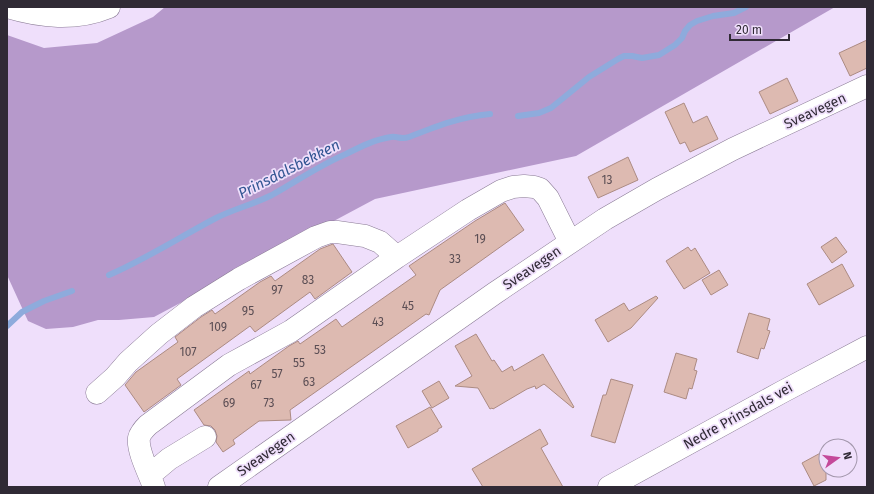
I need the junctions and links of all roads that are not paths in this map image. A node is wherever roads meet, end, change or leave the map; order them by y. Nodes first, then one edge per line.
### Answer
1 (7, 7) edge
2 (109, 7) edge
3 (867, 86) edge
4 (570, 242) junction
5 (397, 257) junction
6 (867, 347) edge
7 (96, 393) dead end
8 (205, 437) dead end
9 (152, 481) edge
10 (219, 487) edge
11 (609, 487) edge

1 - 2 street
3 - 4 street, Sveavegen
4 - 5 street
4 - 10 street, Sveavegen
5 - 7 street
5 - 9 street
6 - 11 street, Nedre Prinsdals vei
8 - 9 street

